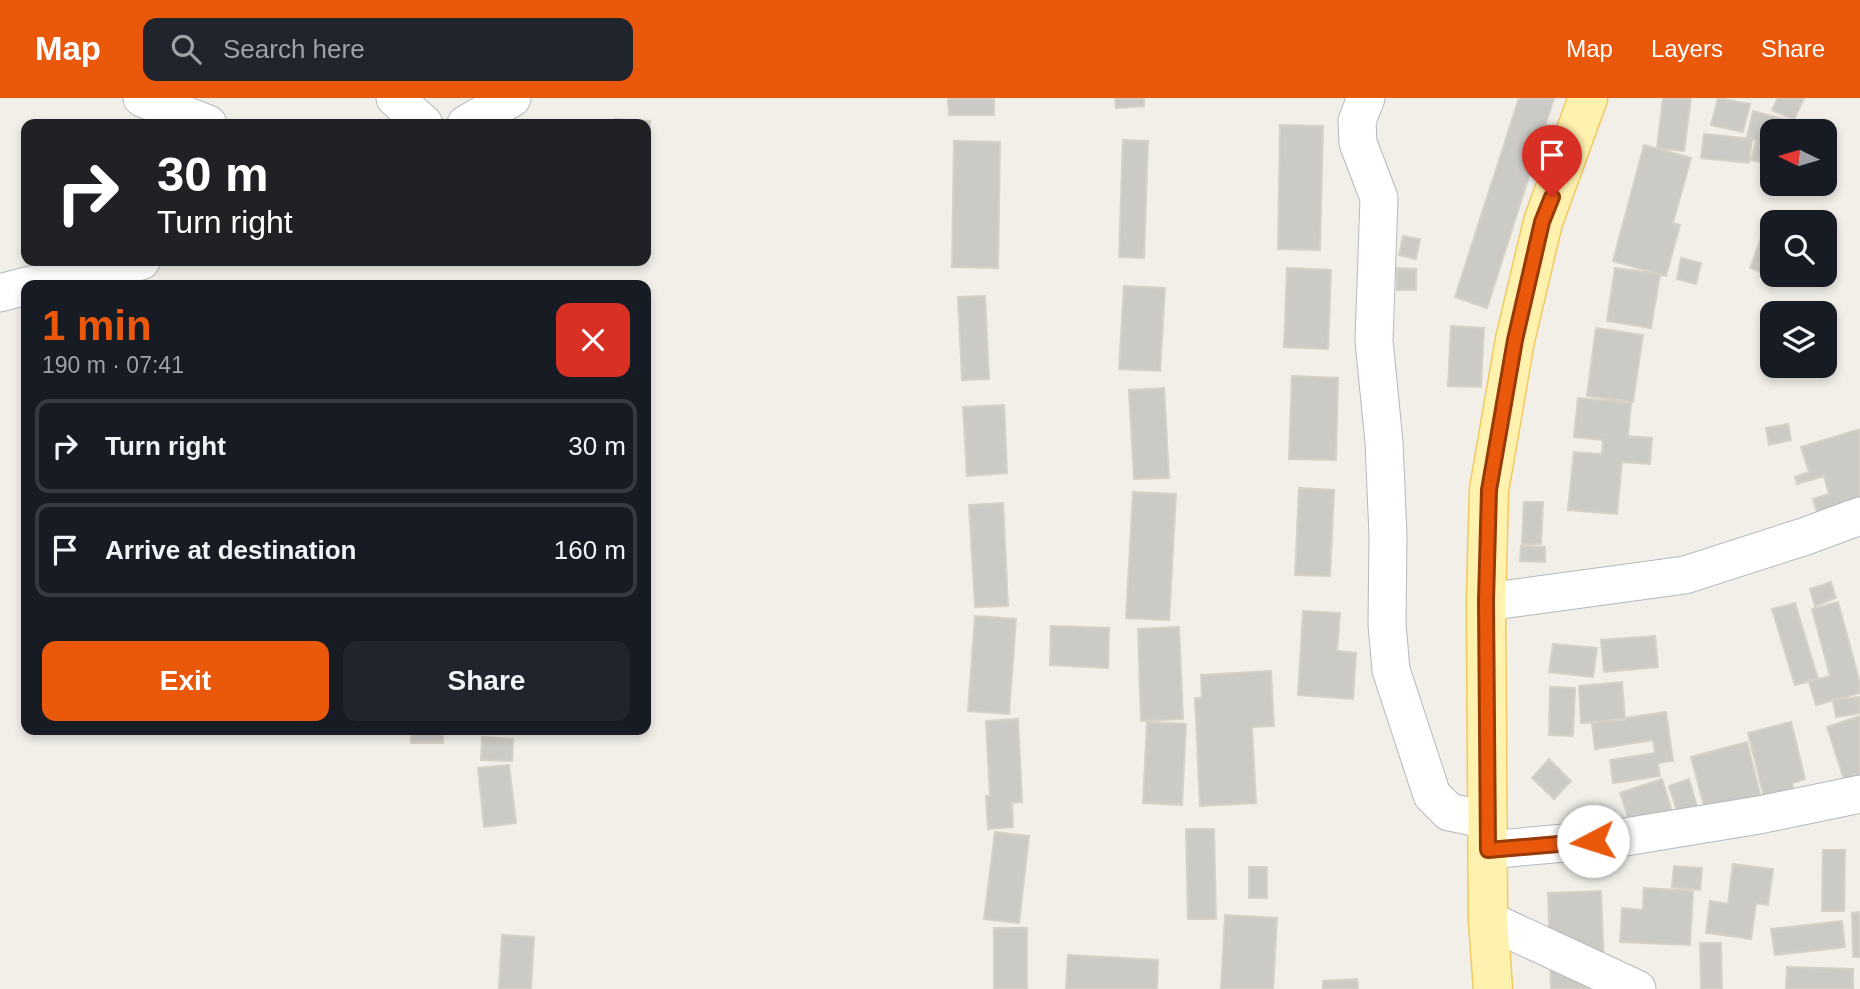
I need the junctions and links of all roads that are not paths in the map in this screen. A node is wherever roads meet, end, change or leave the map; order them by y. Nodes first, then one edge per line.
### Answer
1 (142, 98) edge
2 (396, 98) edge
3 (512, 98) edge
4 (1366, 98) edge
5 (1588, 98) edge
6 (195, 119) edge
7 (419, 119) edge
8 (475, 119) edge
9 (119, 266) edge
10 (56, 280) edge
11 (21, 288) edge
12 (0, 293) edge
13 (1860, 516) edge
14 (1486, 601) junction
15 (1860, 794) edge
16 (1488, 835) junction
17 (1488, 920) junction
18 (1493, 989) edge
19 (1637, 989) edge

1 - 6 street
2 - 7 street
3 - 8 street
4 - 16 street
5 - 14 main road
9 - 10 street
11 - 12 street
13 - 14 street
14 - 16 main road
15 - 16 street
16 - 17 main road
17 - 18 main road
17 - 19 street

